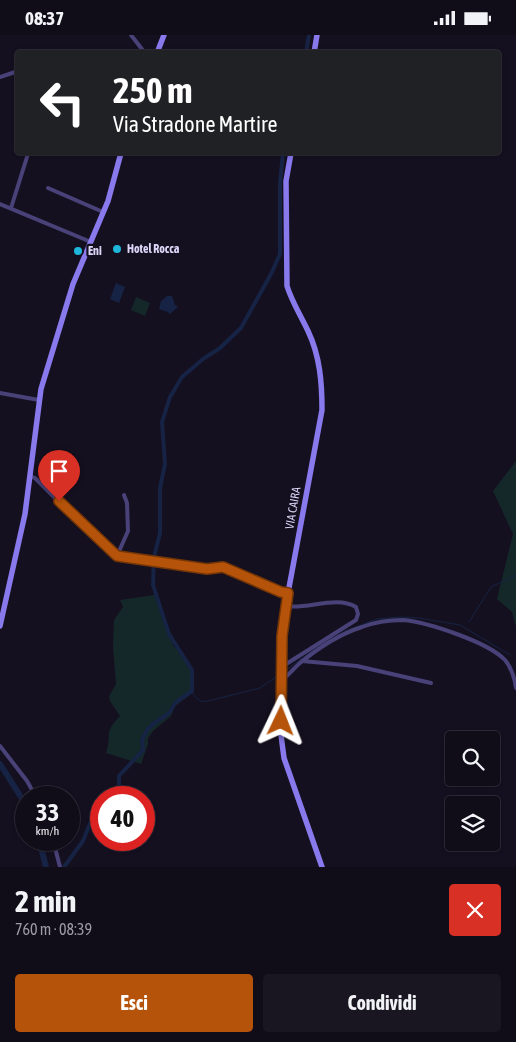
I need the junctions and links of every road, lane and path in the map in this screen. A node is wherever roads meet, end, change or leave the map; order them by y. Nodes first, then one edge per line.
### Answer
1 (131, 35) edge
2 (164, 35) edge
3 (317, 35) edge
4 (143, 50) edge
5 (158, 50) edge
6 (314, 50) edge
7 (15, 72) edge
8 (0, 77) edge
9 (120, 155) edge
10 (291, 155) edge
11 (27, 157) dead end
12 (48, 188) dead end
13 (0, 204) edge
14 (11, 208) junction
15 (103, 212) junction
16 (91, 242) junction
17 (0, 393) edge
18 (39, 400) junction
19 (30, 477) junction
20 (124, 495) dead end
21 (117, 556) junction
22 (288, 593) junction
23 (286, 606) junction
24 (0, 626) edge
25 (302, 661) junction
26 (283, 666) junction
27 (283, 679) junction
28 (431, 683) dead end
29 (516, 688) edge
30 (0, 746) edge
31 (30, 786) edge
32 (56, 851) edge
33 (60, 867) edge
34 (322, 867) edge

1 - 4 street
2 - 5 street
3 - 6 street
7 - 8 street
9 - 15 street
10 - 22 street, VIA CAIRA
11 - 14 street
12 - 15 street
13 - 14 street
14 - 16 street
15 - 16 street
16 - 18 street
17 - 18 street
18 - 19 street
19 - 21 street
19 - 24 street
20 - 21 street
21 - 22 street
22 - 23 street, VIA CAIRA
23 - 26 street, VIA CAIRA
23 - 26 street
25 - 27 street
25 - 28 street
25 - 29 street
26 - 27 street, VIA CAIRA
27 - 34 street, VIA CAIRA
30 - 31 street
32 - 33 street

